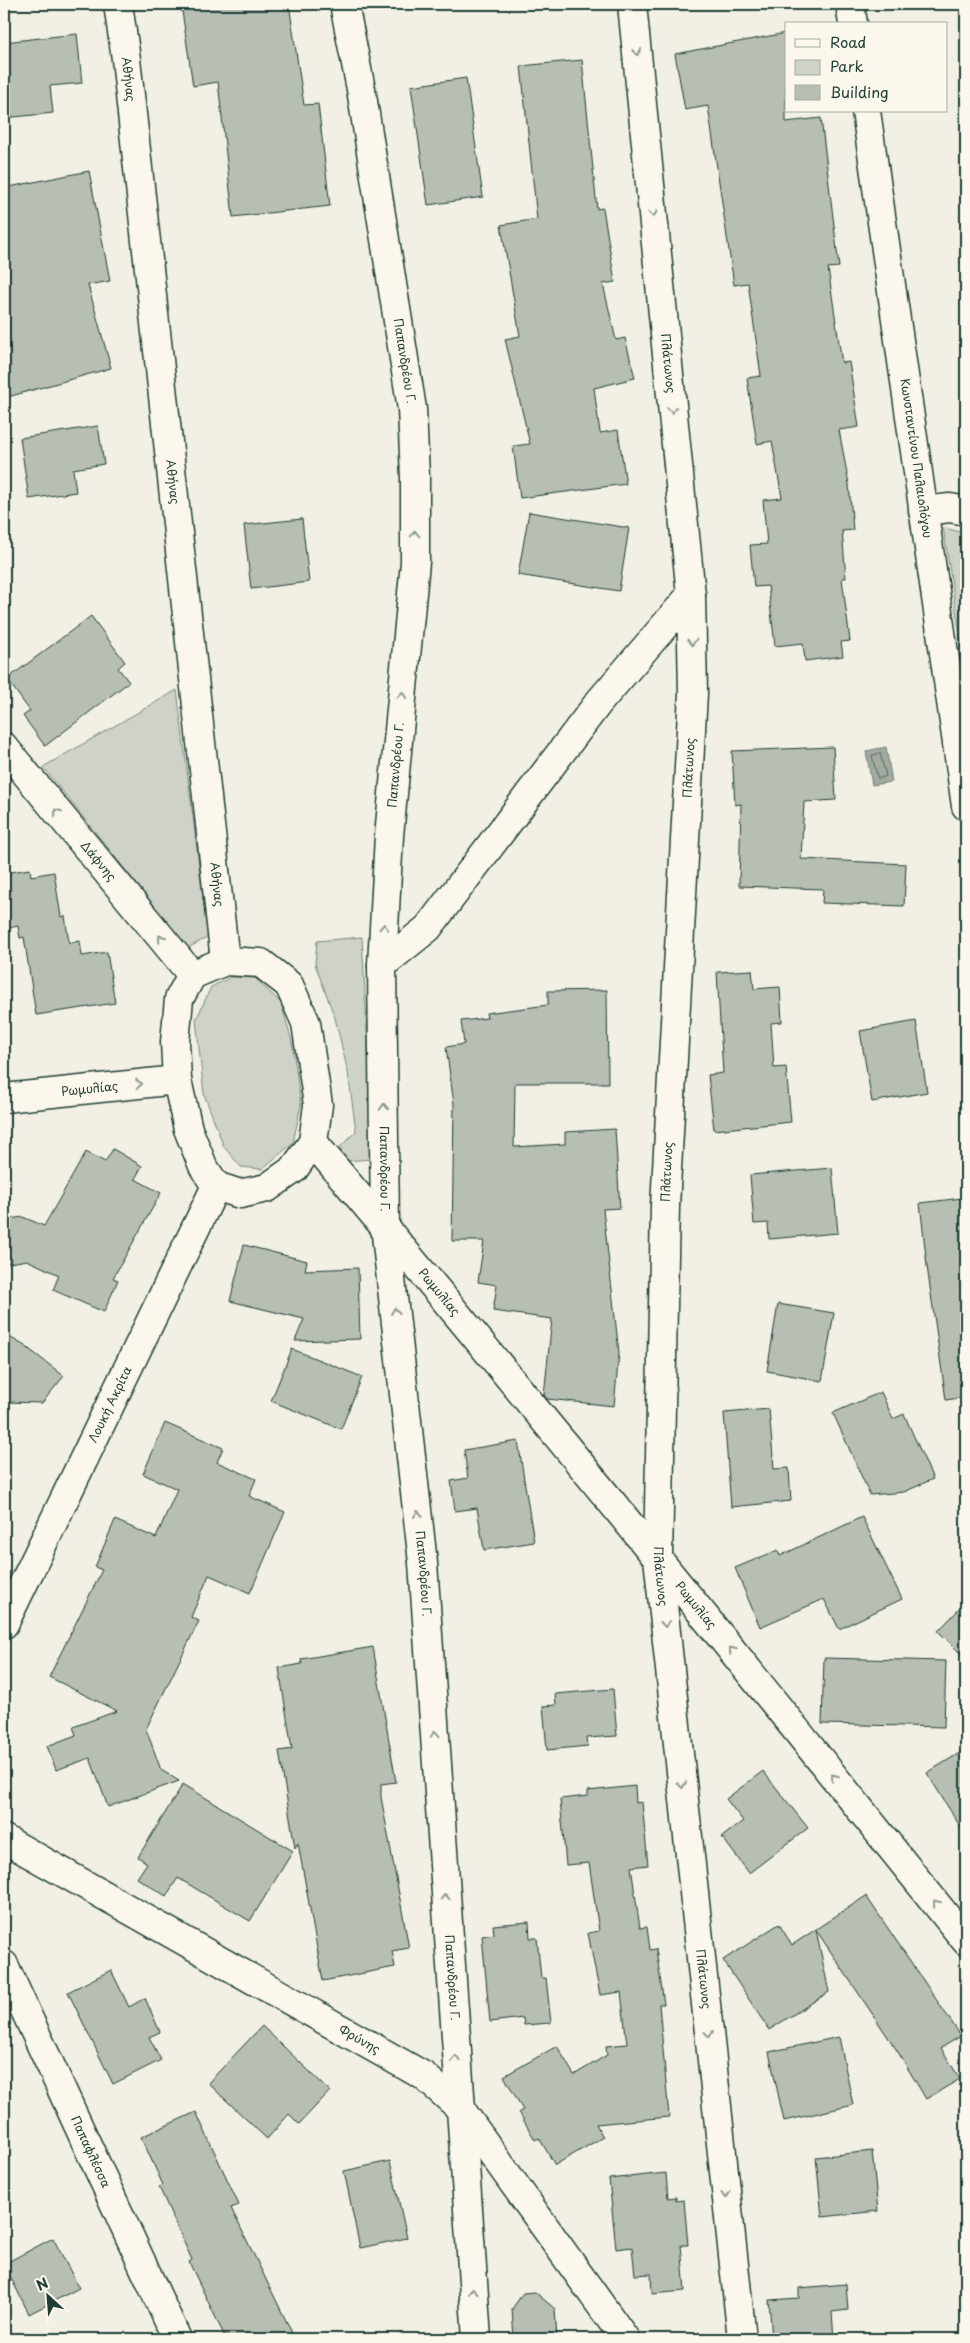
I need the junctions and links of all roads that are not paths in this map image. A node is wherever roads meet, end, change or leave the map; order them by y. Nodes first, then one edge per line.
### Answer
1 (118, 4) edge
2 (344, 4) edge
3 (632, 4) edge
4 (850, 4) edge
5 (853, 22) edge
6 (866, 112) edge
7 (923, 511) junction
8 (966, 511) edge
9 (691, 595) junction
10 (4, 747) edge
11 (966, 806) edge
12 (225, 961) junction
13 (382, 966) junction
14 (192, 975) junction
15 (177, 1080) junction
16 (4, 1098) edge
17 (313, 1142) junction
18 (216, 1186) junction
19 (386, 1226) junction
20 (658, 1558) junction
21 (4, 1624) edge
22 (4, 1839) edge
23 (966, 1942) edge
24 (4, 1965) edge
25 (460, 2107) junction
26 (177, 2339) edge
27 (477, 2339) edge
28 (625, 2339) edge
29 (742, 2339) edge

1 - 12 street, Αθήνας
13 -> 2 street, Παπανδρέου Γ.
3 -> 9 street, Πλάτωνος
4 - 5 street
6 - 7 street, Κωνσταντίνου Παλαιολόγου
7 - 8 street
7 - 11 street, Κωνσταντίνου Παλαιολόγου
9 - 13 street
9 -> 20 street, Πλάτωνος
14 -> 10 street, Δάφνης
12 - 14 street
12 - 17 street
19 -> 13 street, Παπανδρέου Γ.
14 - 15 street
16 -> 15 street, Ρωμυλίας
15 - 18 street
17 - 18 street
17 - 19 street, Ρωμυλίας
18 - 21 street, Λουκή Ακρίτα
19 - 20 street, Ρωμυλίας
25 -> 19 street, Παπανδρέου Γ.
23 -> 20 street, Ρωμυλίας
20 -> 29 street, Πλάτωνος
22 - 25 street, Φρύνης
24 - 26 street, Παπαφλέσσα
27 -> 25 street, Παπανδρέου Γ.
25 - 28 street, Φρύνης

